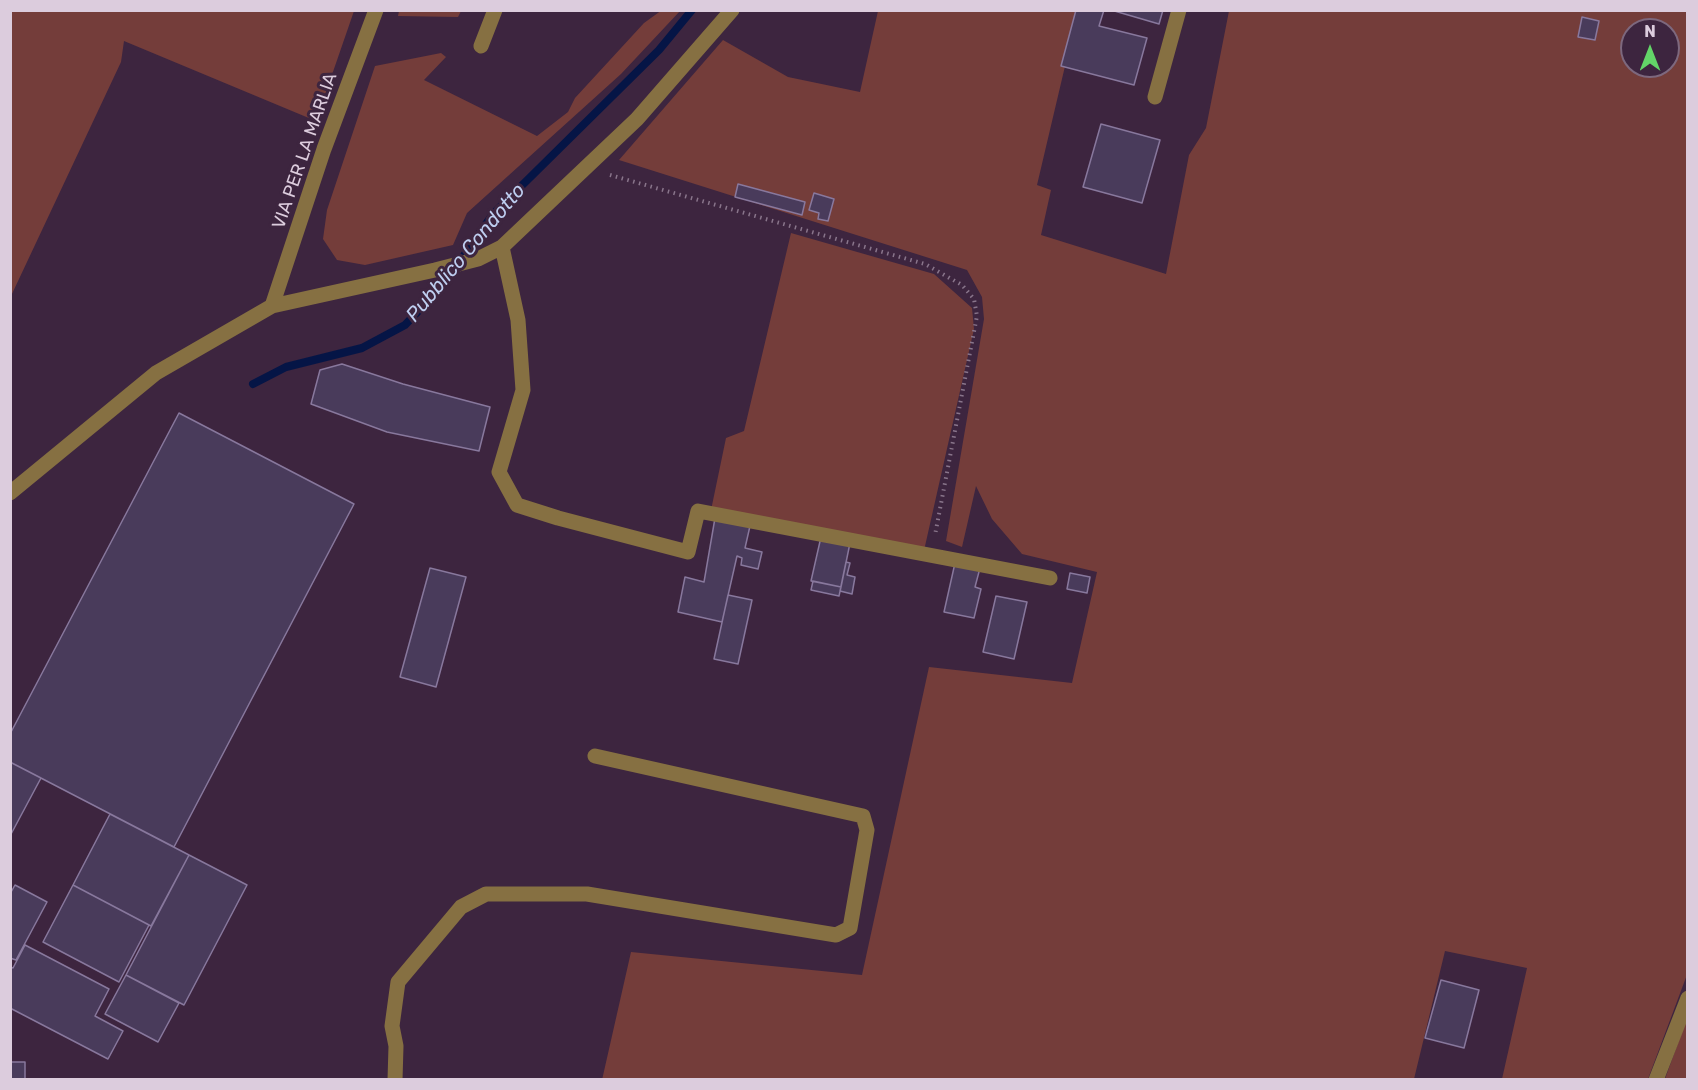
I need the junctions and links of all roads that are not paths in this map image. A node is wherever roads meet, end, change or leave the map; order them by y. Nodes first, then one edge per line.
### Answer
1 (376, 10) edge
2 (495, 10) edge
3 (732, 10) edge
4 (1179, 10) edge
5 (481, 46) dead end
6 (1155, 96) dead end
7 (502, 247) junction
8 (272, 306) junction
9 (10, 493) edge
10 (1050, 578) dead end
11 (595, 756) dead end
12 (1688, 999) edge
13 (395, 1080) edge
14 (1656, 1080) edge

1 - 8 street, VIA PER LA MARLIA
2 - 5 street
3 - 7 street
4 - 6 street
7 - 8 street
7 - 10 street
8 - 9 street
11 - 13 street
12 - 14 street

